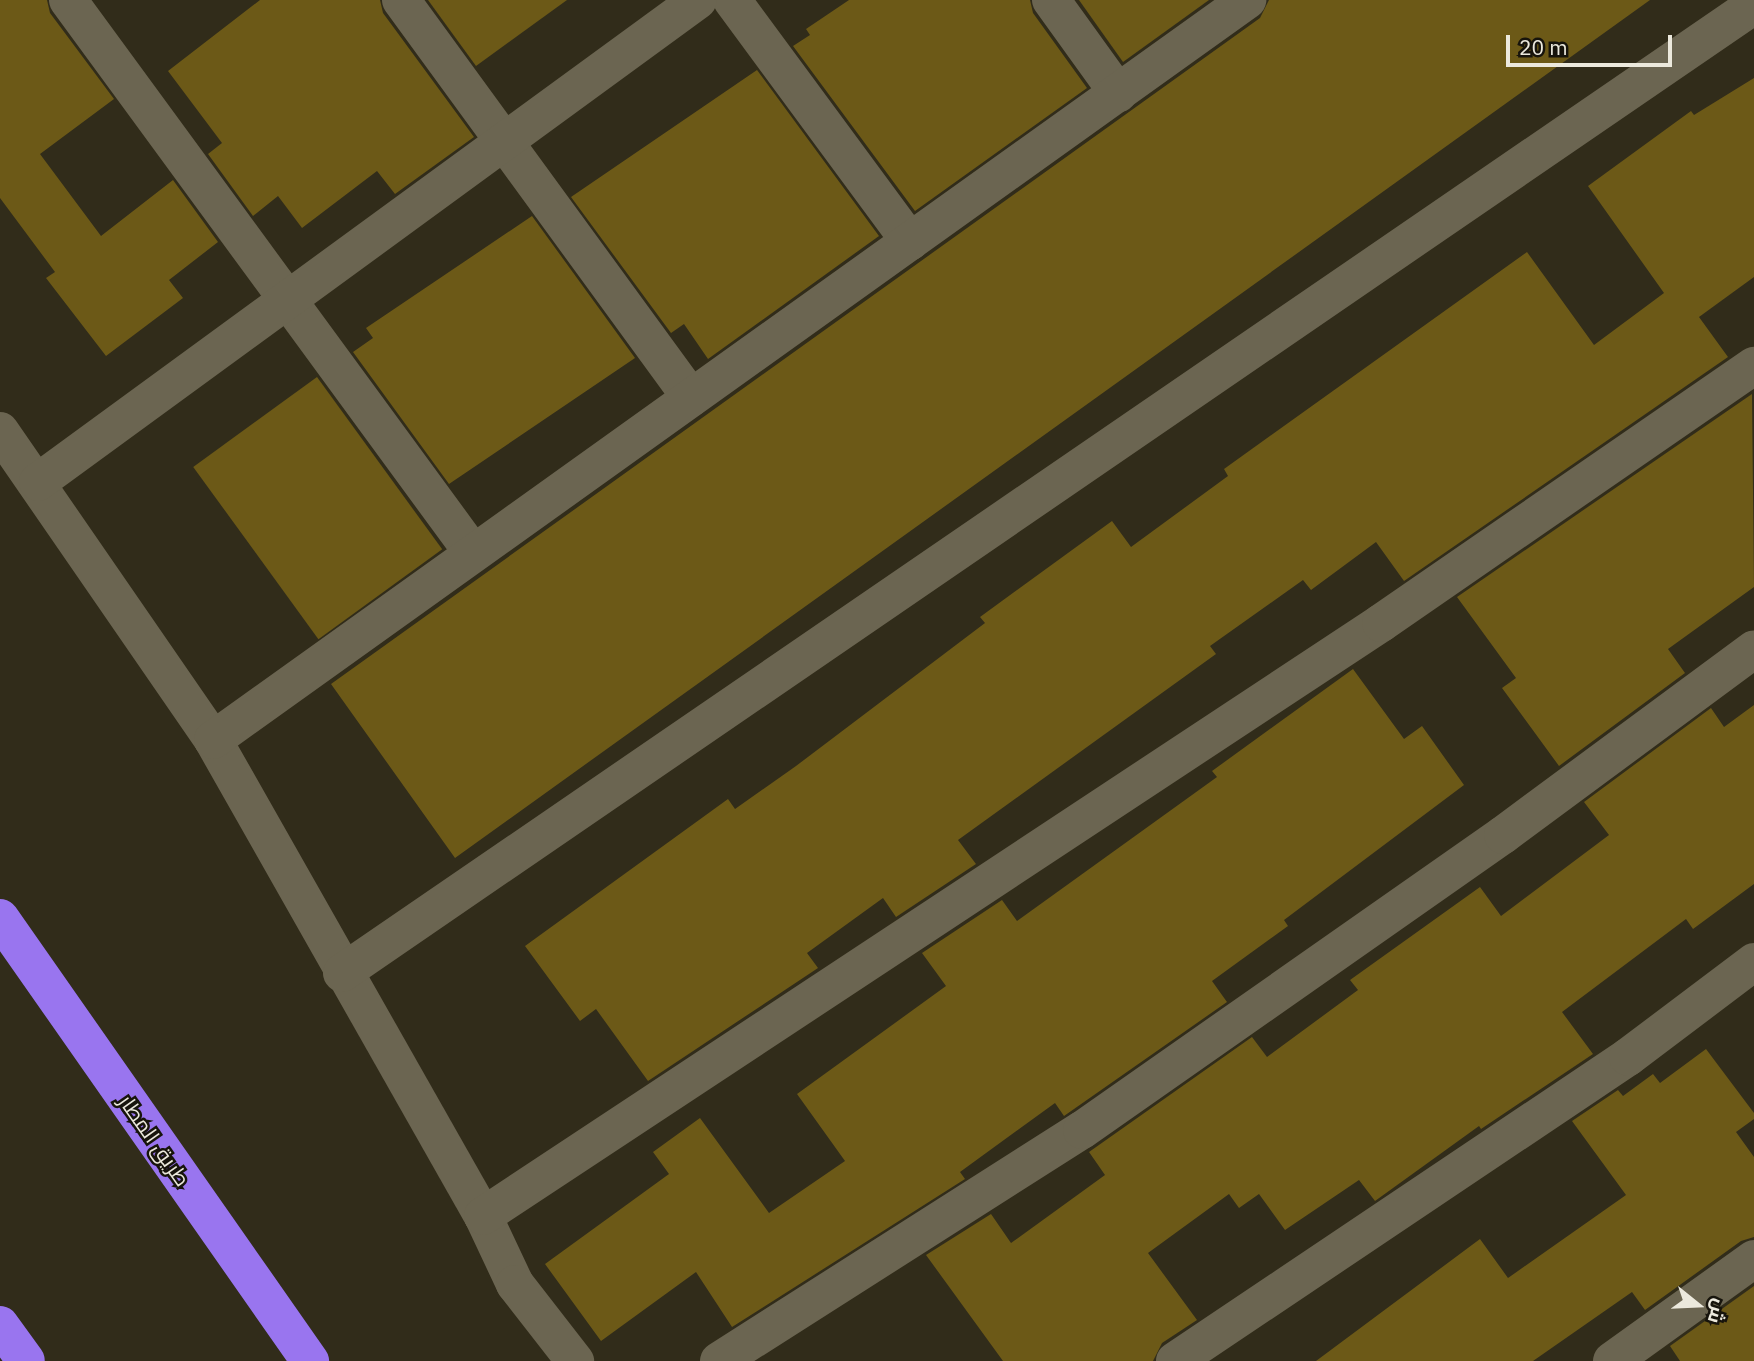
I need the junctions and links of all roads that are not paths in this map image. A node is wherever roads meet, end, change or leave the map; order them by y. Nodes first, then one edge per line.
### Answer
1 (68, 0) edge
2 (401, 0) edge
3 (698, 0) edge
4 (732, 0) edge
5 (1051, 0) edge
6 (1247, 0) edge
7 (1754, 5) edge
8 (1118, 93) junction
9 (504, 142) junction
10 (910, 241) junction
11 (287, 299) junction
12 (1754, 366) edge
13 (691, 398) junction
14 (0, 430) edge
15 (37, 482) junction
16 (473, 553) junction
17 (1754, 649) edge
18 (213, 740) junction
19 (0, 918) edge
20 (1754, 962) edge
21 (342, 973) junction
22 (483, 1216) junction
23 (1754, 1259) edge
24 (0, 1325) edge
25 (26, 1361) edge
26 (310, 1361) edge
27 (575, 1361) edge
28 (719, 1361) edge
29 (1175, 1361) edge
30 (1612, 1361) edge

1 - 11 street
2 - 9 street
3 - 9 street
4 - 10 street
5 - 8 street
6 - 8 street
7 - 21 street
8 - 10 street
9 - 11 street
9 - 13 street
10 - 13 street
11 - 15 street
11 - 16 street
12 - 22 street
13 - 16 street
14 - 15 street
15 - 18 street
16 - 18 street
17 - 28 street
18 - 21 street
19 - 26 highway, طريق المطار
20 - 29 street
21 - 22 street
22 - 27 street
23 - 30 street
24 - 25 highway

